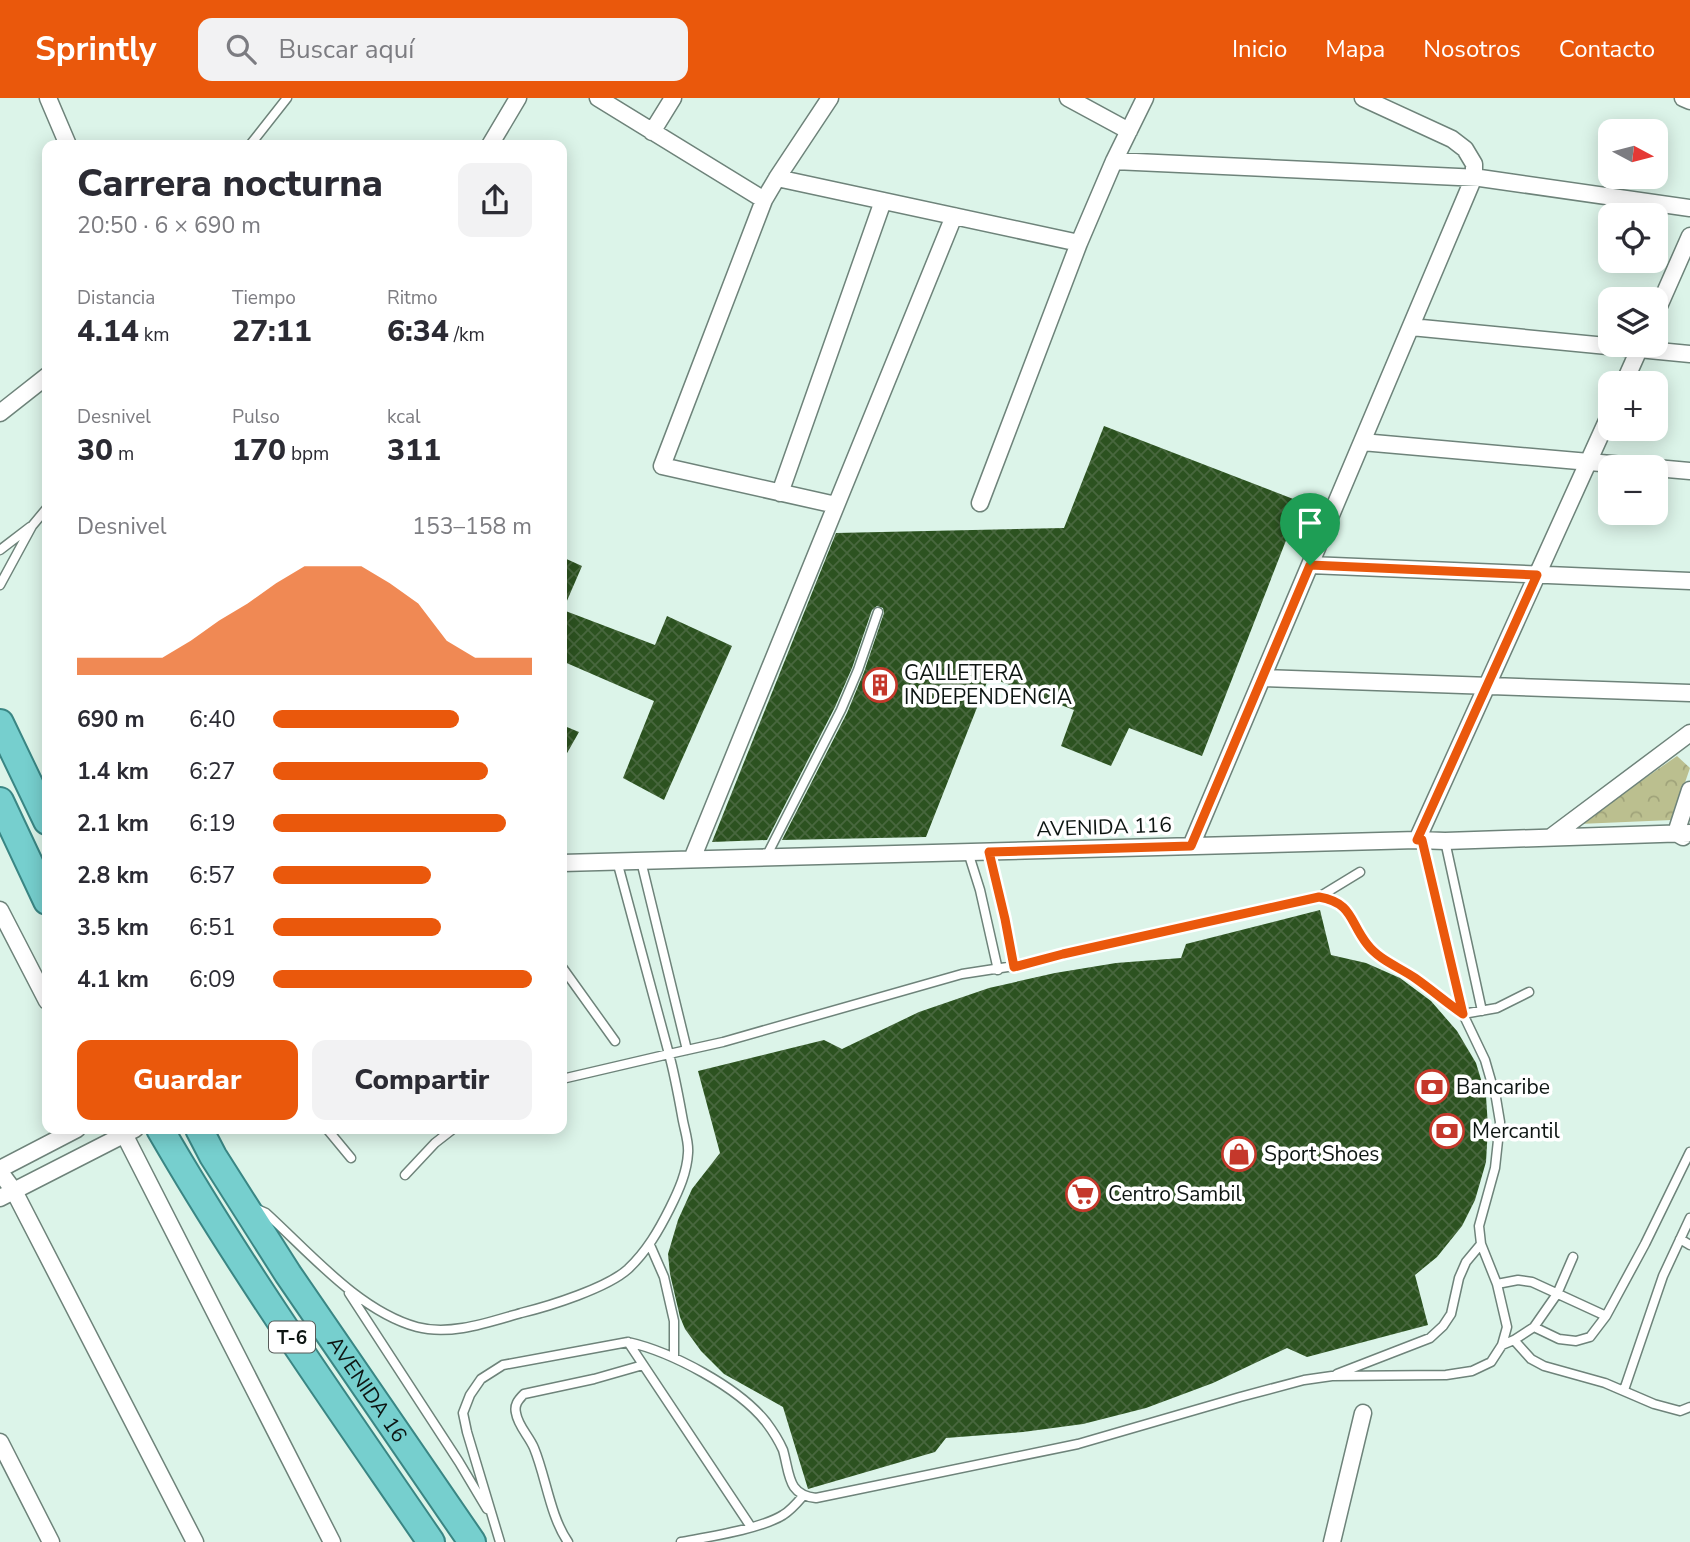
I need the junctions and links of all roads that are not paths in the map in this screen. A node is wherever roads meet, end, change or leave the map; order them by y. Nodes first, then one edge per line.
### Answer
1 (48, 98) edge
2 (287, 98) edge
3 (518, 98) edge
4 (598, 98) edge
5 (673, 98) edge
6 (830, 98) edge
7 (1068, 98) edge
8 (1145, 98) edge
9 (1363, 98) edge
10 (1683, 98) edge
11 (1690, 101) edge
12 (1129, 131) junction
13 (652, 132) junction
14 (66, 140) edge
15 (254, 140) edge
16 (492, 140) edge
17 (1114, 161) junction
18 (1474, 177) junction
19 (777, 178) junction
20 (764, 200) junction
21 (883, 201) junction
22 (1690, 208) edge
23 (954, 216) junction
24 (1690, 236) edge
25 (1079, 243) junction
26 (1667, 287) edge
27 (1411, 327) junction
28 (1598, 343) edge
29 (1668, 351) edge
30 (1690, 354) edge
31 (42, 380) edge
32 (0, 413) edge
33 (1598, 440) edge
34 (1362, 442) junction
35 (1588, 462) junction
36 (1598, 463) edge
37 (1668, 469) edge
38 (1690, 471) edge
39 (780, 493) junction
40 (980, 503) dead end
41 (836, 505) junction
42 (42, 514) edge
43 (32, 526) junction
44 (0, 550) edge
45 (1310, 565) junction
46 (1537, 575) junction
47 (1690, 582) edge
48 (0, 584) edge
49 (878, 611) dead end
50 (1262, 678) junction
51 (1487, 686) junction
52 (1690, 694) edge
53 (0, 723) edge
54 (1690, 733) edge
55 (1690, 790) edge
56 (0, 801) edge
57 (42, 811) edge
58 (1685, 836) edge
59 (1551, 837) junction
60 (1419, 840) junction
61 (1445, 841) junction
62 (1191, 846) junction
63 (968, 852) junction
64 (989, 852) junction
65 (766, 857) junction
66 (692, 859) junction
67 (617, 861) junction
68 (641, 861) junction
69 (567, 863) edge
70 (1360, 873) dead end
71 (42, 890) edge
72 (1319, 897) junction
73 (0, 909) edge
74 (1014, 967) junction
75 (998, 970) junction
76 (567, 974) edge
77 (42, 991) edge
78 (1529, 992) dead end
79 (1482, 1011) junction
80 (1463, 1014) junction
81 (615, 1041) dead end
82 (687, 1050) junction
83 (669, 1054) junction
84 (567, 1078) edge
85 (67, 1134) edge
86 (124, 1134) edge
87 (131, 1134) edge
88 (163, 1134) edge
89 (202, 1134) edge
90 (214, 1134) edge
91 (331, 1134) edge
92 (447, 1134) edge
93 (1690, 1152) edge
94 (213, 1156) junction
95 (351, 1158) dead end
96 (0, 1170) edge
97 (405, 1175) dead end
98 (7, 1194) edge
99 (242, 1202) junction
100 (1690, 1218) edge
101 (1680, 1239) junction
102 (1481, 1244) junction
103 (650, 1245) junction
104 (1690, 1245) edge
105 (1573, 1257) dead end
106 (1497, 1284) junction
107 (346, 1287) junction
108 (1557, 1294) junction
109 (1606, 1316) junction
110 (1534, 1327) junction
111 (1514, 1340) junction
112 (628, 1342) junction
113 (1502, 1345) junction
114 (674, 1357) junction
115 (643, 1365) junction
116 (1332, 1376) junction
117 (1624, 1390) junction
118 (1690, 1407) edge
119 (1363, 1413) dead end
120 (0, 1443) edge
121 (803, 1496) junction
122 (494, 1521) junction
123 (751, 1527) junction
124 (51, 1542) edge
125 (195, 1542) edge
126 (332, 1542) edge
127 (431, 1542) edge
128 (472, 1542) edge
129 (500, 1542) edge
130 (568, 1542) edge
131 (681, 1542) edge
132 (1332, 1542) edge

1 - 14 street
2 - 15 lane
3 - 16 street
4 - 13 street
5 - 13 street
6 - 19 street
7 - 12 street
8 - 12 street
9 - 18 street
10 - 11 street
12 - 17 street
13 - 20 street
17 - 18 street
17 - 25 street
18 - 22 street
18 - 27 street
19 - 20 street
19 - 21 street
20 - 39 street
21 - 23 street
21 - 39 street
23 - 25 street
23 - 41 street
24 - 26 street
25 - 40 street
27 - 28 street
27 - 34 street
29 - 30 street
31 - 32 street
33 - 35 street
34 - 35 street
34 - 45 street
35 - 36 street
35 - 46 street
37 - 38 street
39 - 41 street
41 - 66 street
42 - 43 lane
43 - 44 lane
43 - 48 lane
45 - 46 street
45 - 50 street
46 - 47 street
46 - 51 street
49 - 65 lane
50 - 51 street
50 - 62 street
51 - 52 street
51 - 60 street
53 - 57 highway
54 - 59 street
55 - 58 street
56 - 71 highway
58 - 59 street, AVENIDA 116
59 - 61 street, AVENIDA 116
60 - 61 street, AVENIDA 116
60 - 62 street, AVENIDA 116
60 - 80 lane
61 - 79 lane
62 - 64 street, AVENIDA 116
63 - 64 street, AVENIDA 116
63 - 65 street, AVENIDA 116
63 - 75 lane
64 - 74 lane
65 - 66 street, AVENIDA 116
66 - 68 street, AVENIDA 116
67 - 68 street, AVENIDA 116
67 - 69 street, AVENIDA 116
67 - 83 lane
68 - 82 lane
70 - 72 lane
72 - 74 lane
72 - 80 lane
73 - 77 street
74 - 75 lane
75 - 82 lane
76 - 81 lane
78 - 79 lane
79 - 80 lane
80 - 102 lane
82 - 83 lane
83 - 84 lane
83 - 103 lane
85 - 96 street
86 - 98 street
87 - 126 street
88 - 127 highway, AVENIDA 16 / T-6
89 - 94 highway, AVENIDA 16 / T-6
90 - 94 highway
91 - 95 lane
92 - 97 lane
93 - 109 lane
94 - 99 highway, AVENIDA 16 / T-6
96 - 98 street
98 - 125 street
99 - 107 lane
99 - 128 highway, AVENIDA 16 / T-6
100 - 101 lane
101 - 104 lane
101 - 117 lane
102 - 106 lane
102 - 116 lane
103 - 107 lane
103 - 114 lane
105 - 108 lane
106 - 108 lane
106 - 113 lane
107 - 122 lane
108 - 109 lane
108 - 110 lane
109 - 110 lane
110 - 111 lane
111 - 113 lane
111 - 117 lane
112 - 114 lane
112 - 115 lane
112 - 122 lane
113 - 116 lane
114 - 121 lane
115 - 123 lane
115 - 130 lane
116 - 121 lane
117 - 118 lane
119 - 132 street
120 - 124 street
121 - 123 lane
122 - 129 lane
123 - 131 lane

